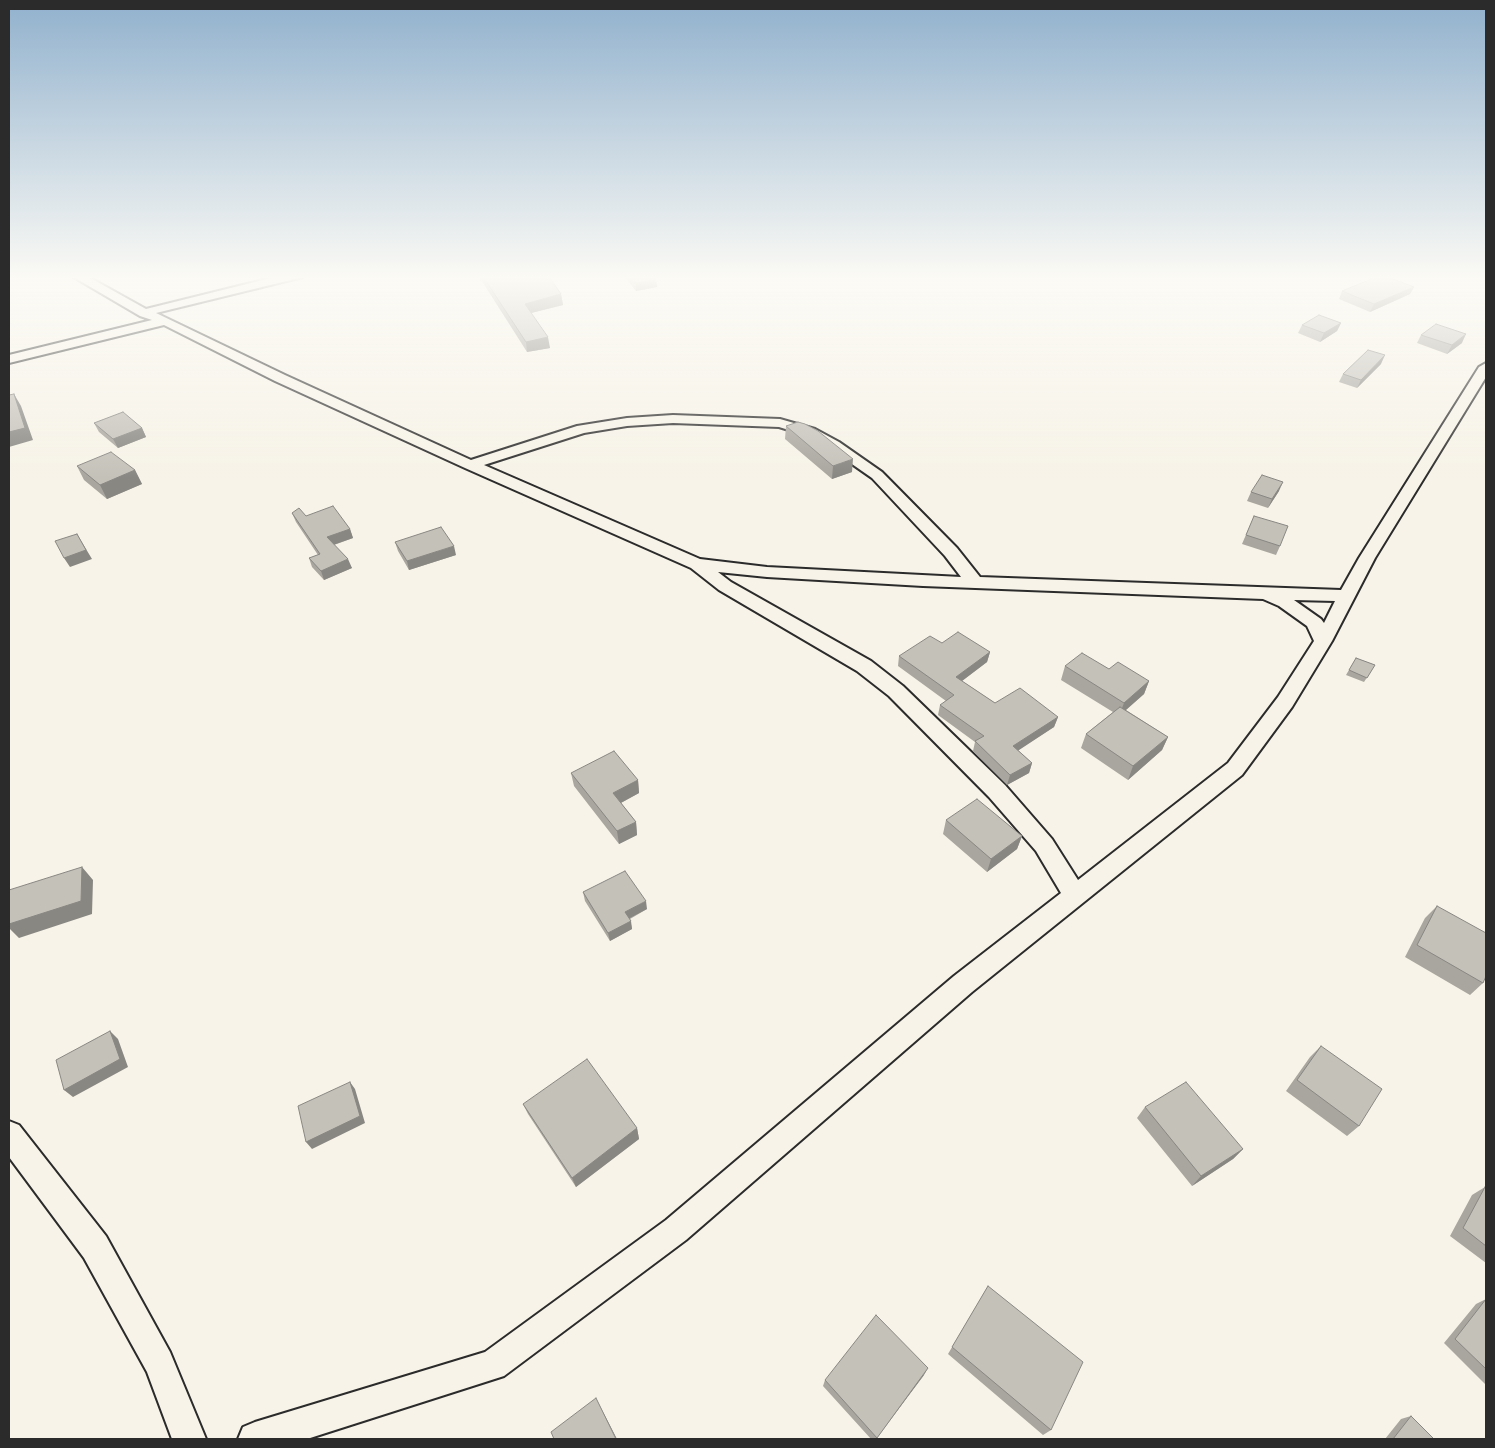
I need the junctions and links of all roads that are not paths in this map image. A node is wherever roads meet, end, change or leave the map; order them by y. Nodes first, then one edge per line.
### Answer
1 (74, 343) edge
2 (209, 343) edge
3 (9, 358) edge
4 (1486, 367) edge
5 (470, 465) junction
6 (697, 564) junction
7 (975, 583) junction
8 (1262, 593) junction
9 (1348, 596) junction
10 (1323, 641) junction
11 (1075, 896) junction
12 (9, 1134) edge
13 (292, 1434) edge
14 (189, 1439) edge
15 (255, 1439) edge

1 - 3 street
2 - 5 street
4 - 9 street
5 - 6 street
5 - 7 street
6 - 7 street
6 - 11 street
7 - 8 street
8 - 9 street
8 - 10 street
9 - 10 street
10 - 11 street
11 - 13 street
12 - 14 street
13 - 15 street

